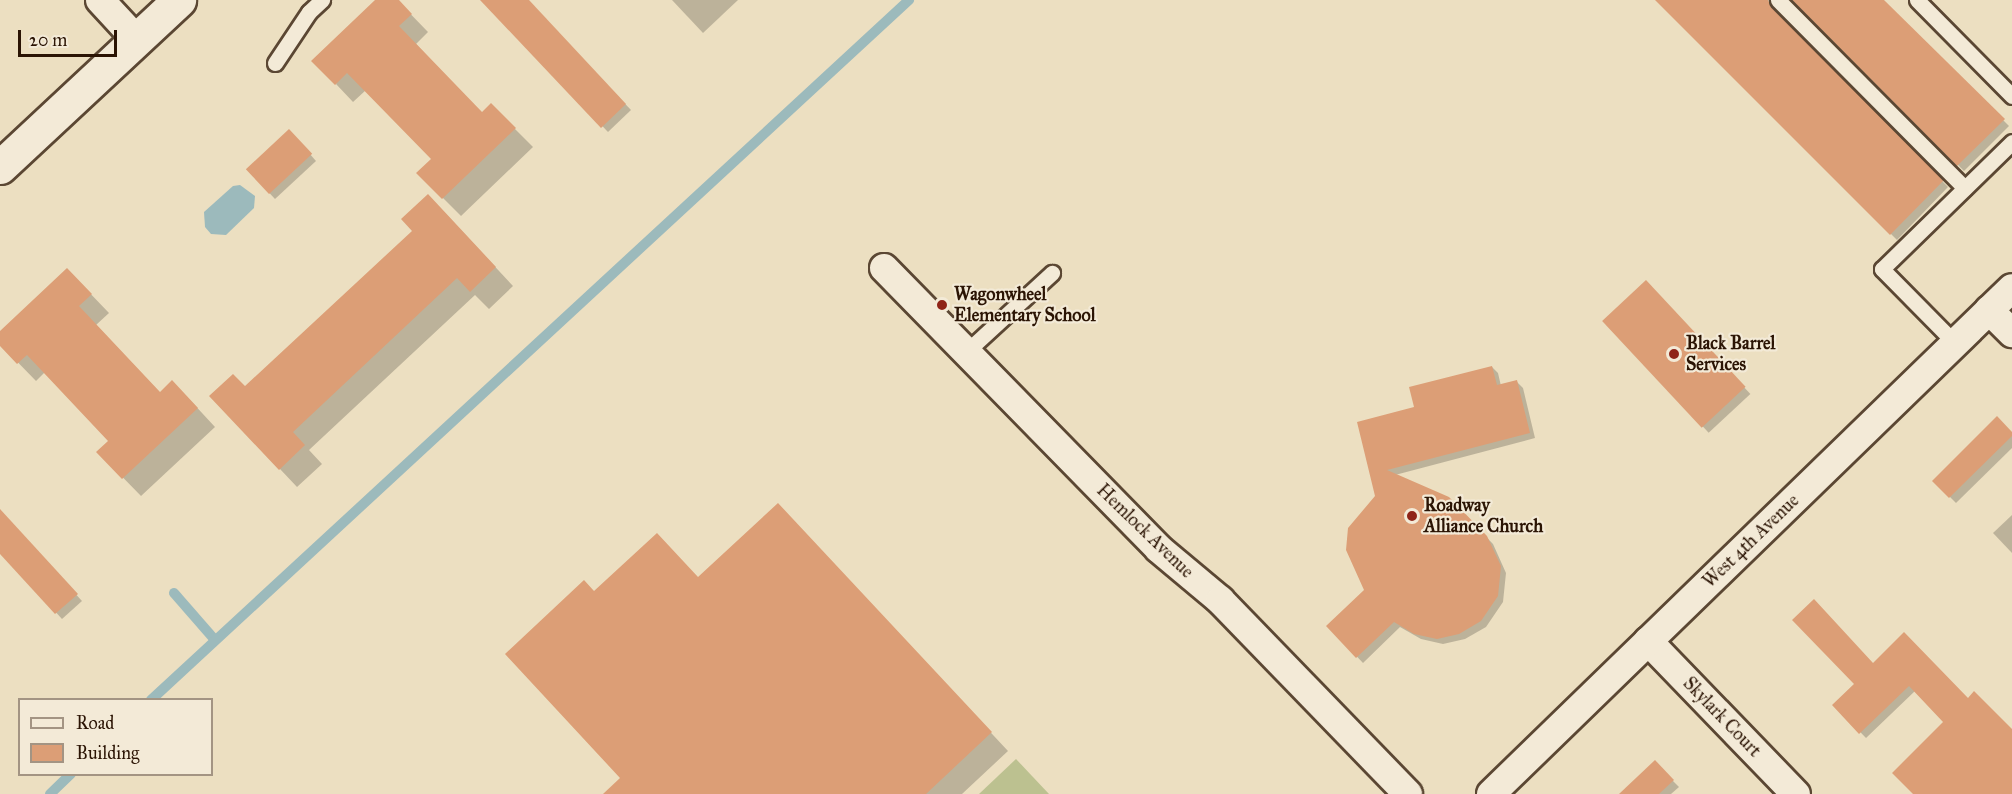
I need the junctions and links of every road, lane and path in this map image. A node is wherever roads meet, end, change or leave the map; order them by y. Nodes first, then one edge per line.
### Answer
1 (100, 0) edge
2 (179, 0) edge
3 (322, 0) edge
4 (1778, 0) edge
5 (1917, 0) edge
6 (137, 40) junction
7 (275, 63) dead end
8 (2012, 96) edge
9 (2012, 142) edge
10 (0, 167) edge
11 (1965, 188) junction
12 (884, 267) dead end
13 (1052, 273) dead end
14 (2012, 288) edge
15 (1989, 310) junction
16 (2012, 333) edge
17 (1955, 343) junction
18 (966, 352) junction
19 (1648, 641) junction
20 (1408, 794) edge
21 (1491, 794) edge
22 (1796, 794) edge

1 - 6 street
2 - 6 street
3 - 7 lane
4 - 11 lane
5 - 8 lane
6 - 10 street
9 - 11 lane
11 - 17 lane
12 - 18 street, Hemlock Avenue
13 - 18 lane
14 - 15 street, West 4th Avenue
15 - 16 street
15 - 17 street, West 4th Avenue
17 - 19 street, West 4th Avenue
18 - 20 street, Hemlock Avenue
19 - 21 street, West 4th Avenue
19 - 22 street, Skylark Court

